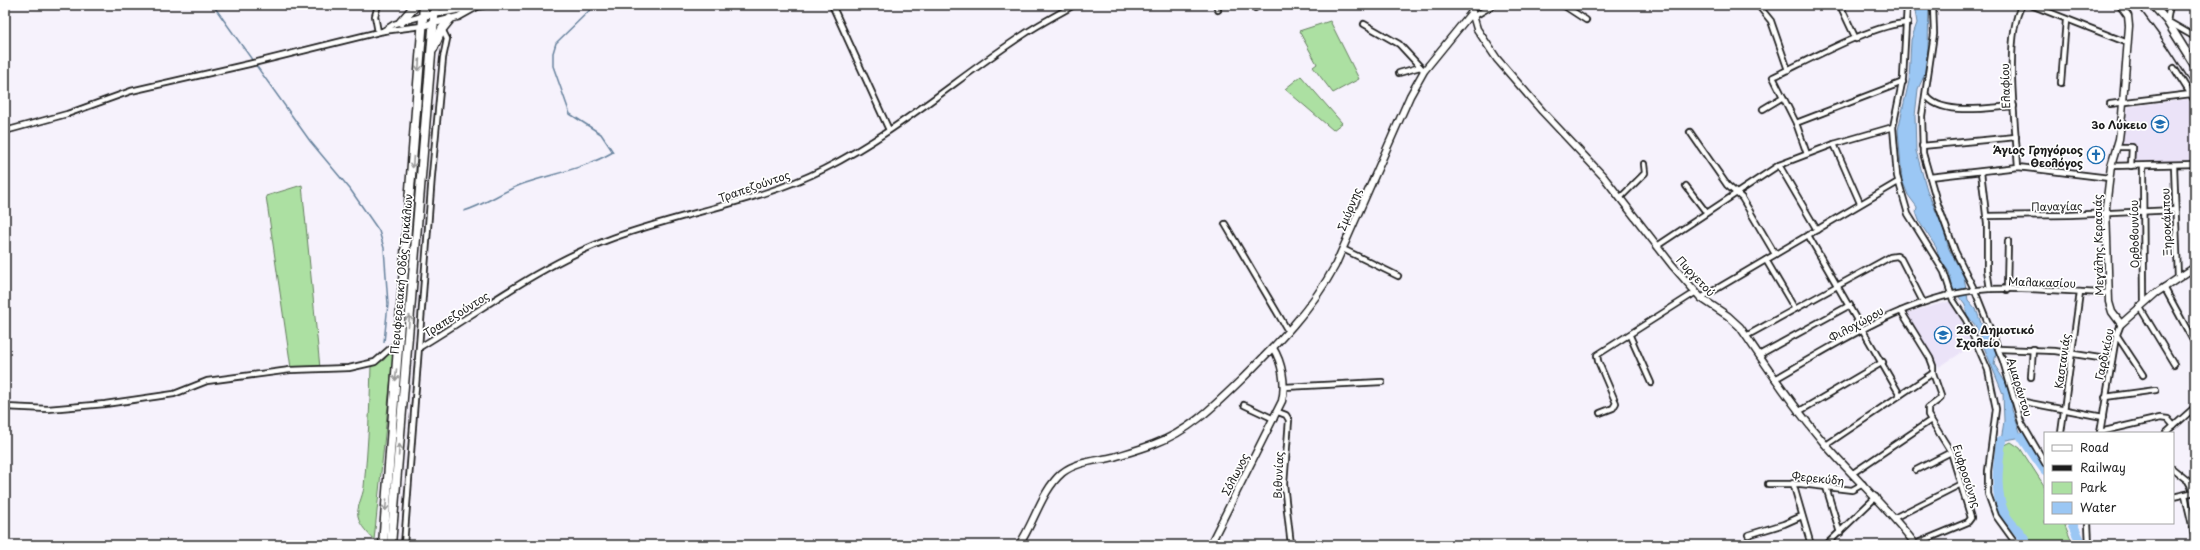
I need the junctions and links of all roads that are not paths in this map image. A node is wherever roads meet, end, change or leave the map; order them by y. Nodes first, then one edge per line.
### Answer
1 (378, 5) edge
2 (416, 5) edge
3 (424, 5) edge
4 (484, 5) edge
5 (832, 5) edge
6 (1074, 5) edge
7 (1216, 5) edge
8 (1470, 5) edge
9 (1493, 5) edge
10 (1563, 5) edge
11 (1758, 5) edge
12 (1840, 5) edge
13 (1907, 5) edge
14 (1933, 5) edge
15 (2022, 5) edge
16 (2031, 5) edge
17 (2120, 5) edge
18 (2153, 5) edge
19 (2170, 5) edge
20 (465, 6) edge
21 (476, 7) junction
22 (435, 9) edge
23 (1218, 10) dead end
24 (1473, 15) junction
25 (423, 16) junction
26 (450, 19) junction
27 (1586, 20) dead end
28 (2066, 20) junction
29 (2167, 21) junction
30 (401, 22) junction
31 (433, 23) junction
32 (1908, 23) junction
33 (1364, 24) dead end
34 (422, 26) junction
35 (442, 29) junction
36 (380, 32) junction
37 (1856, 38) junction
38 (2195, 38) edge
39 (2128, 43) junction
40 (431, 53) junction
41 (2195, 66) edge
42 (2174, 68) dead end
43 (1422, 69) junction
44 (1788, 70) junction
45 (1399, 73) dead end
46 (1903, 82) junction
47 (2061, 82) dead end
48 (2191, 94) junction
49 (1926, 95) junction
50 (1783, 97) junction
51 (2195, 101) edge
52 (2124, 102) junction
53 (2110, 104) dead end
54 (2014, 106) junction
55 (1763, 109) dead end
56 (1796, 123) junction
57 (1893, 127) junction
58 (889, 130) junction
59 (5, 131) edge
60 (1690, 132) dead end
61 (2016, 137) junction
62 (1834, 144) junction
63 (1922, 146) junction
64 (2116, 147) junction
65 (1807, 154) junction
66 (1644, 164) dead end
67 (2195, 164) edge
68 (1779, 165) junction
69 (2174, 165) junction
70 (2111, 166) junction
71 (2130, 166) junction
72 (2142, 166) junction
73 (2018, 167) junction
74 (1981, 172) junction
75 (1930, 177) junction
76 (2109, 178) junction
77 (1898, 182) junction
78 (1686, 186) dead end
79 (1737, 193) junction
80 (1620, 198) junction
81 (1860, 203) junction
82 (2175, 210) junction
83 (2142, 211) junction
84 (1706, 212) junction
85 (2106, 213) junction
86 (1986, 216) junction
87 (1225, 224) dead end
88 (1817, 230) junction
89 (1808, 235) junction
90 (2008, 241) dead end
91 (1657, 246) junction
92 (1343, 249) junction
93 (1775, 254) junction
94 (1766, 260) junction
95 (2195, 268) edge
96 (1398, 276) dead end
97 (2178, 278) junction
98 (1839, 285) junction
99 (2164, 287) junction
100 (1990, 289) junction
101 (2007, 290) junction
102 (1975, 291) junction
103 (1696, 292) junction
104 (2080, 292) junction
105 (2108, 293) junction
106 (1951, 296) junction
107 (1701, 298) junction
108 (1922, 302) junction
109 (2144, 302) junction
110 (1850, 305) junction
111 (2139, 306) junction
112 (1795, 309) junction
113 (1901, 311) junction
114 (2121, 324) junction
115 (1864, 329) junction
116 (1288, 331) junction
117 (2116, 334) junction
118 (1630, 336) junction
119 (1746, 336) junction
120 (2195, 344) edge
121 (399, 345) junction
122 (420, 346) junction
123 (1273, 348) junction
124 (1999, 349) junction
125 (2033, 349) junction
126 (2072, 353) junction
127 (1759, 355) junction
128 (2112, 360) junction
129 (1883, 362) junction
130 (2174, 364) dead end
131 (1932, 373) junction
132 (2143, 375) dead end
133 (2031, 377) dead end
134 (1775, 379) junction
135 (1382, 382) dead end
136 (1651, 383) dead end
137 (1284, 387) junction
138 (2156, 390) dead end
139 (1900, 395) junction
140 (2105, 397) junction
141 (2014, 400) junction
142 (1244, 405) dead end
143 (2195, 406) edge
144 (5, 407) edge
145 (2064, 409) junction
146 (1278, 412) junction
147 (1798, 412) junction
148 (1600, 413) dead end
149 (2103, 416) junction
150 (1274, 419) junction
151 (1931, 420) junction
152 (2174, 426) junction
153 (2060, 432) edge
154 (2100, 432) edge
155 (2104, 432) edge
156 (2167, 432) edge
157 (1826, 445) junction
158 (1951, 452) junction
159 (2044, 461) edge
160 (1916, 470) dead end
161 (2174, 470) edge
162 (1853, 473) junction
163 (1768, 484) dead end
164 (1793, 484) junction
165 (1863, 484) junction
166 (1960, 485) junction
167 (1826, 487) junction
168 (2194, 492) edge
169 (2184, 495) junction
170 (1876, 497) junction
171 (2174, 497) edge
172 (1802, 516) junction
173 (1894, 518) junction
174 (2088, 524) edge
175 (1840, 533) junction
176 (1748, 535) dead end
177 (2195, 538) edge
178 (1915, 544) edge
179 (383, 545) edge
180 (391, 545) edge
181 (404, 545) edge
182 (1019, 545) edge
183 (1210, 545) edge
184 (1291, 545) edge
185 (1811, 545) edge
186 (1826, 545) edge
187 (2018, 545) edge
188 (2089, 545) edge

1 - 36 street
2 - 30 main road
3 - 25 main road, Περιφερειακή Οδός Τρικάλων
4 - 21 street
5 - 58 street
6 - 58 street, Τραπεζούντος
7 - 23 street
8 - 24 street, Πυργετού
9 - 24 street
10 - 27 street
11 - 44 street
12 - 37 street
13 - 32 street
14 - 49 street, Αμαράντου
15 - 54 street, Ελαφίου
16 - 28 street
17 - 39 street, Μεγάλης Κερασιάς
18 - 29 main road
19 - 29 street
20 - 21 street
20 - 22 street
21 - 26 street
22 - 25 street
22 - 31 main road, Περιφερειακή Οδός Τρικάλων
24 - 43 street, Σμύρνης
24 - 80 street, Πυργετού
25 - 30 street
25 - 34 main road, Περιφερειακή Οδός Τρικάλων
26 - 31 street
26 - 35 main road
28 - 39 street
28 - 47 street
29 - 38 street
29 - 41 main road
30 - 36 street
31 - 34 street
31 - 40 main road, Περιφερειακή Οδός Τρικάλων
32 - 37 street
32 - 46 street
33 - 43 street
34 - 36 street
34 -> 121 main road, Περιφερειακή Οδός Τρικάλων
35 - 40 main road
35 - 122 street
36 - 59 street
37 - 44 street
39 - 52 street, Μεγάλης Κερασιάς
180 -> 40 main road, Περιφερειακή Οδός Τρικάλων
42 - 48 street
43 - 45 street
43 - 92 street, Σμύρνης
44 - 50 street
46 - 56 street
46 - 57 street
48 - 51 street
48 - 52 street
49 - 54 street
49 - 63 street, Αμαράντου
50 - 55 street
50 - 56 street
52 - 53 street
52 - 64 street, Μεγάλης Κερασιάς
54 - 61 street, Ελαφίου
56 - 65 street
57 - 62 street
57 - 77 street
58 - 122 street, Τραπεζούντος
60 - 79 street
61 - 63 street
61 - 73 street, Ελαφίου
62 - 65 street
62 - 81 street
63 - 75 street, Αμαράντου
64 - 70 street, Μεγάλης Κερασιάς
64 - 71 street
65 - 68 street
66 - 80 street
67 - 69 street
68 - 79 street
68 - 88 street
69 - 72 street
69 - 82 street, Ξηροκάμπου
70 - 71 street
70 - 76 street, Μεγάλης Κερασιάς
71 - 72 street
72 - 83 street, Ορθοβουνίου
73 - 74 street
73 - 76 street
74 - 75 street
74 - 86 street
75 - 102 street, Αμαράντου
76 - 85 street, Μεγάλης Κερασιάς
77 - 81 street
77 - 106 street
78 - 84 street
79 - 84 street
79 - 93 street
80 - 91 street, Πυργετού
81 - 88 street
82 - 83 street, Παναγίας
82 - 97 street, Ξηροκάμπου
83 - 85 street, Παναγίας
83 - 109 street, Ορθοβουνίου
84 - 91 street
85 - 86 street, Παναγίας
85 - 105 street, Μεγάλης Κερασιάς
86 - 100 street
87 - 116 street
88 - 89 street
89 - 93 street
89 - 98 street
90 - 101 street
91 - 103 street, Πυργετού
92 - 96 street
92 - 116 street, Σμύρνης
93 - 94 street
94 - 107 street
94 - 112 street
95 - 97 street, Γαρδικίου
97 - 99 street, Γαρδικίου
98 - 108 street
98 - 110 street
98 - 112 street
99 - 109 street, Γαρδικίου
99 - 120 street
100 - 101 street, Μαλακασίου
100 - 102 street, Μαλακασίου
101 - 104 street, Μαλακασίου
102 - 106 street, Μαλακασίου
102 - 124 street, Αμαράντου
103 - 107 street, Πυργετού
103 - 118 street
104 - 105 street, Μαλακασίου
104 - 126 street, Καστανιάς
105 - 114 street, Μεγάλης Κερασιάς
106 - 108 street, Φιλοχώρου
106 - 187 street
107 - 119 street, Πυργετού
108 - 113 street, Φιλοχώρου
109 - 111 street, Γαρδικίου
110 - 115 street
110 - 127 street
111 - 114 street, Γαρδικίου
111 - 130 street
112 - 119 street
113 - 115 street, Φιλοχώρου
113 - 131 street
114 - 117 street, Γαρδικίου
115 - 129 street
115 - 134 street, Φιλοχώρου
116 - 123 street, Σμύρνης
117 - 128 street, Γαρδικίου
117 - 132 street
118 - 136 street
118 - 148 street
119 - 127 street, Πυργετού
121 - 144 street
121 -> 179 main road, Περιφερειακή Οδός Τρικάλων
122 - 181 street
123 - 137 street
123 - 182 street, Σμύρνης
124 - 125 street
124 - 141 street, Αμαράντου
125 - 126 street
125 - 133 street
126 - 128 street
126 - 145 street, Καστανιάς
127 - 134 street, Πυργετού
128 - 140 street, Γαρδικίου
129 - 139 street
129 - 147 street
131 - 139 street
131 - 151 street
134 - 147 street, Πυργετού
135 - 137 street
137 - 146 street, Σόλωνος
138 - 140 street
139 - 157 street
140 - 149 street, Γαρδικίου
141 - 145 street
141 - 159 street, Αμαράντου
142 - 150 street
143 - 152 street
145 - 149 street
145 - 153 street, Καστανιάς
146 - 150 street, Σόλωνος
146 - 184 street, Βιθυνίας
147 - 157 street, Πυργετού
149 - 154 street, Γαρδικίου
150 - 183 street, Σόλωνος
151 - 158 street, Ευφροσύνης
151 - 162 street
152 - 155 street
152 - 156 street
157 - 162 street, Πυργετού
158 - 160 street
158 - 166 street, Ευφροσύνης
161 - 168 street
162 - 165 street, Πυργετού
163 - 164 street, Φερεκύδη
164 - 167 street, Φερεκύδη
164 - 172 street
165 - 167 street, Φερεκύδη
165 - 170 street, Πυργετού
166 - 173 street
166 - 178 street, Ευφροσύνης
167 - 175 street
168 - 169 street
169 - 171 street
169 - 177 street
170 - 173 street, Πυργετού
170 - 175 street
172 - 176 street
172 - 185 street
173 - 178 street, Πυργετού
174 - 188 street
175 - 186 street

